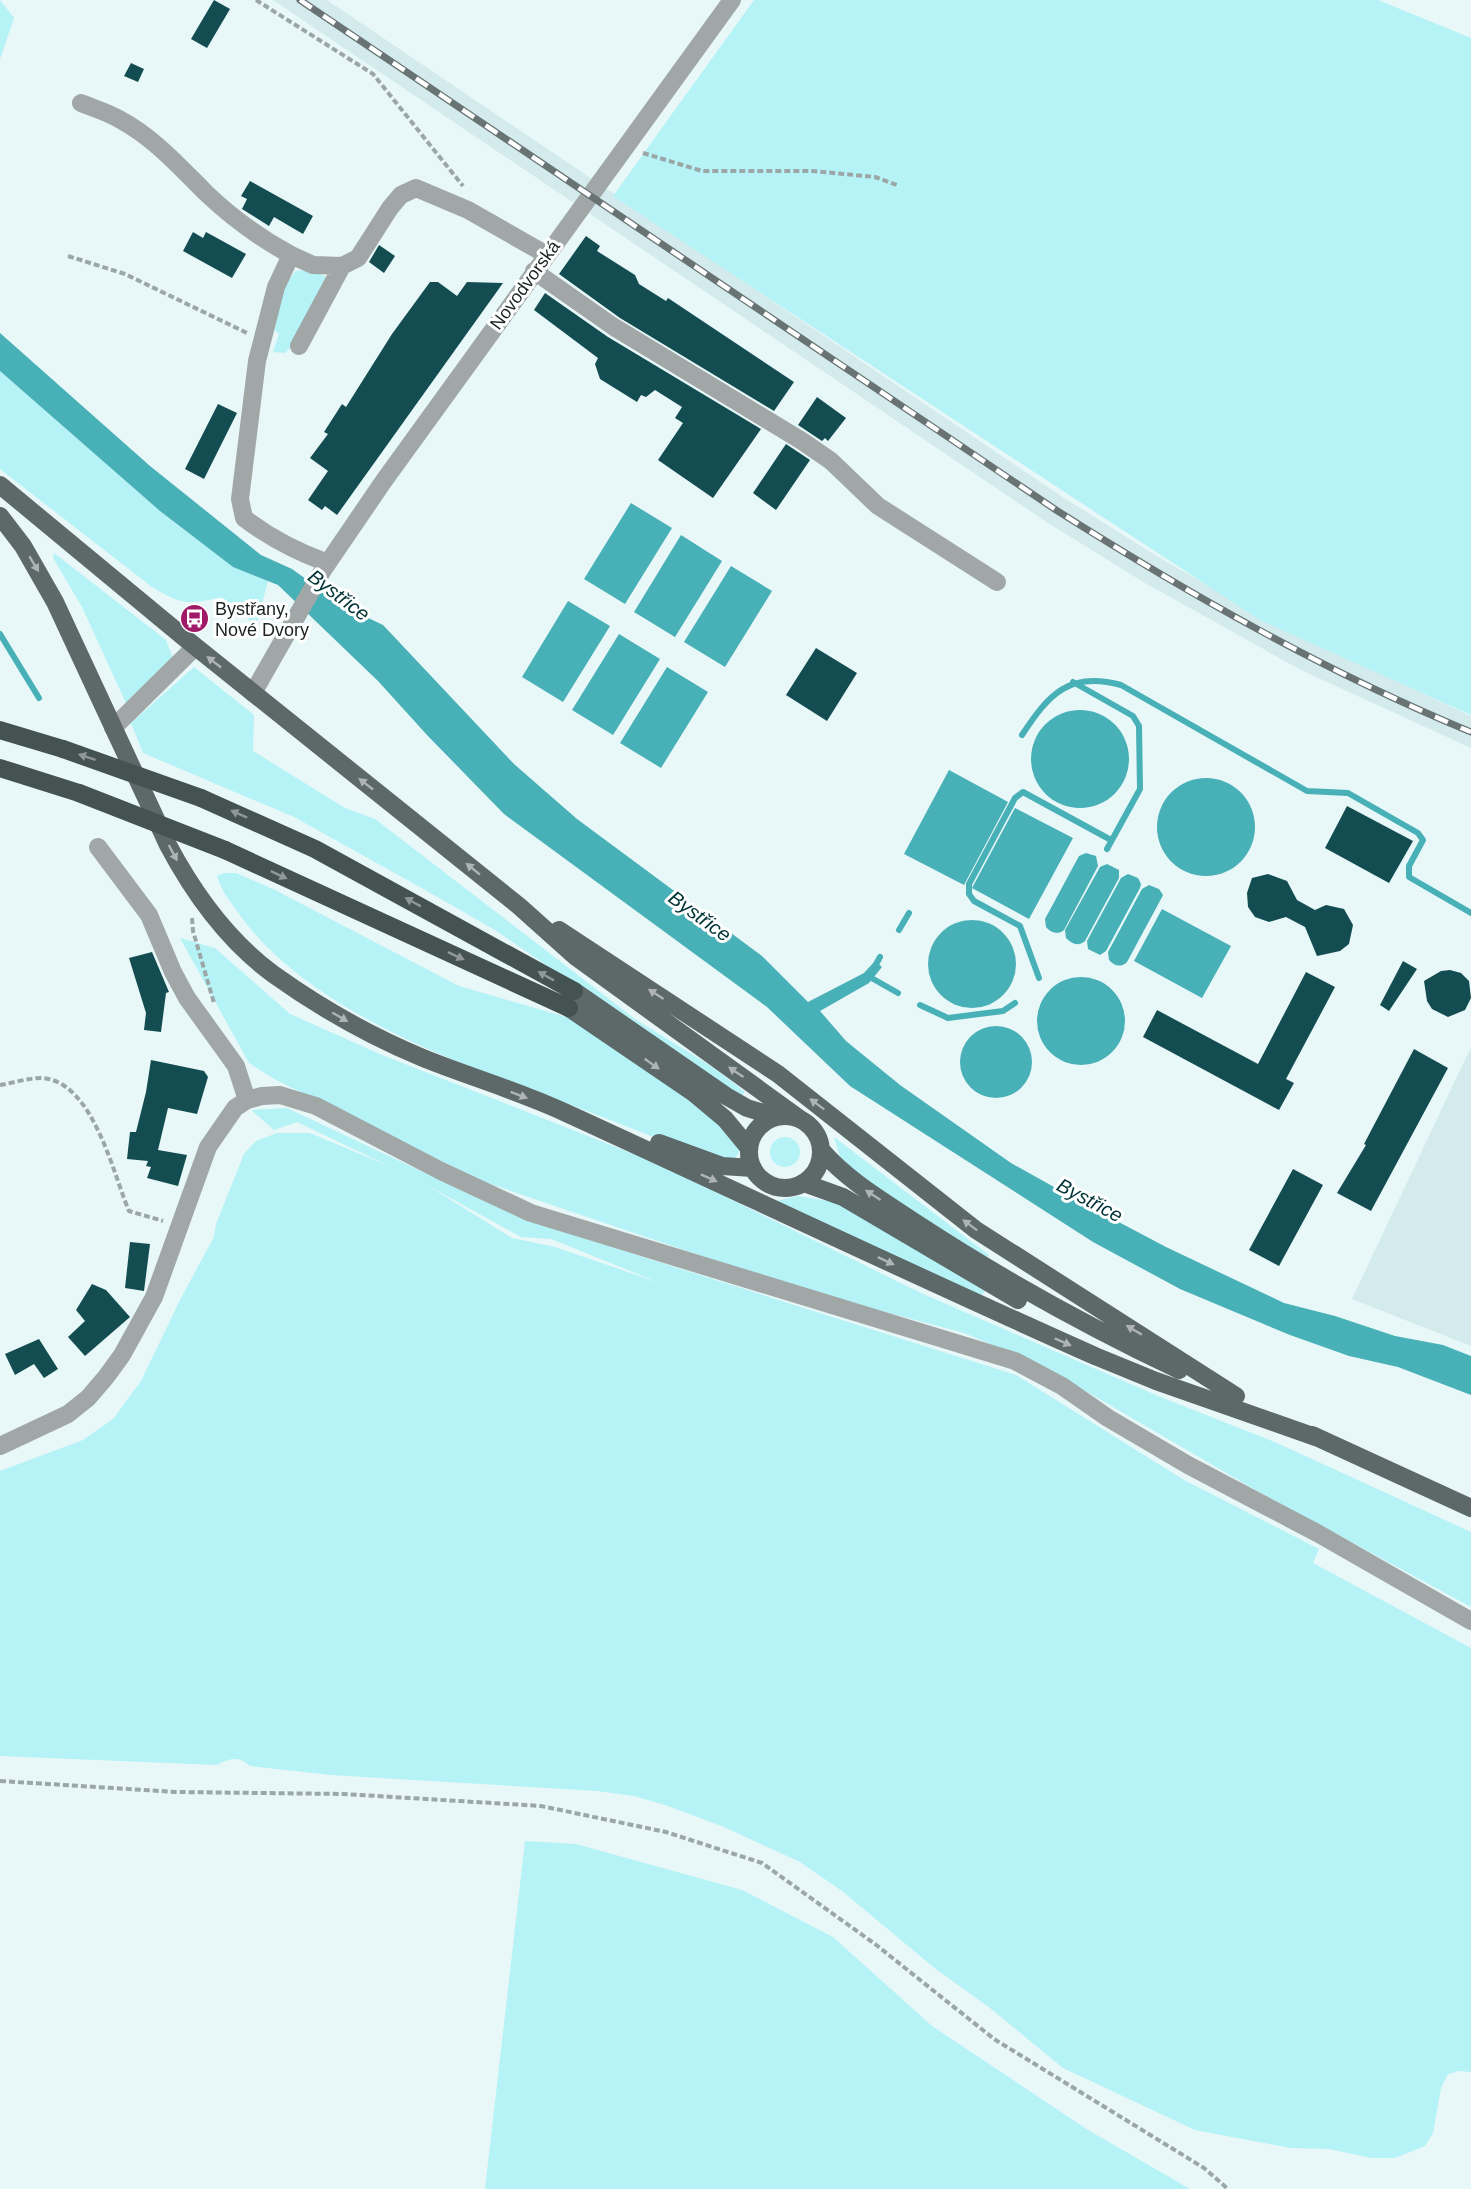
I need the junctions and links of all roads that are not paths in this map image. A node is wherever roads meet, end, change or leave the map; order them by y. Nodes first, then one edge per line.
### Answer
1 (732, 0) edge
2 (81, 103) dead end
3 (291, 255) junction
4 (547, 255) junction
5 (342, 266) junction
6 (534, 272) junction
7 (299, 346) dead end
8 (0, 485) edge
9 (0, 516) edge
10 (324, 569) junction
11 (997, 582) dead end
12 (195, 647) junction
13 (253, 693) junction
14 (113, 728) junction
15 (0, 730) edge
16 (0, 768) edge
17 (99, 848) dead end
18 (519, 906) junction
19 (572, 1000) junction
20 (247, 1100) junction
21 (560, 1110) junction
22 (777, 1117) junction
23 (800, 1119) junction
24 (749, 1148) junction
25 (822, 1151) junction
26 (753, 1168) junction
27 (804, 1183) junction
28 (1229, 1399) junction
29 (0, 1446) edge
30 (1471, 1508) edge
31 (1471, 1621) edge

1 - 4 street, Novodvorská
2 - 3 street
3 - 5 street
3 - 10 street
4 - 5 street
4 - 6 street, Novodvorská
5 - 7 street
6 - 10 street, Novodvorská
6 - 11 street
8 - 12 main road
9 -> 14 main road
10 - 13 street, Novodvorská
13 -> 12 main road
12 - 14 street
18 -> 13 main road
14 -> 21 main road
19 -> 15 highway, bridge
16 -> 19 highway, bridge
17 - 20 street
23 -> 18 main road
28 -> 18 main road
19 - 22 main road
19 -> 24 main road
20 - 29 street
20 - 31 street
21 - 26 main road
21 -> 28 main road
22 - 23 main road
22 - 24 main road
23 - 25 main road
24 - 26 main road
25 - 27 main road
28 -> 25 main road
26 - 27 main road
27 - 28 main road
28 - 30 main road

